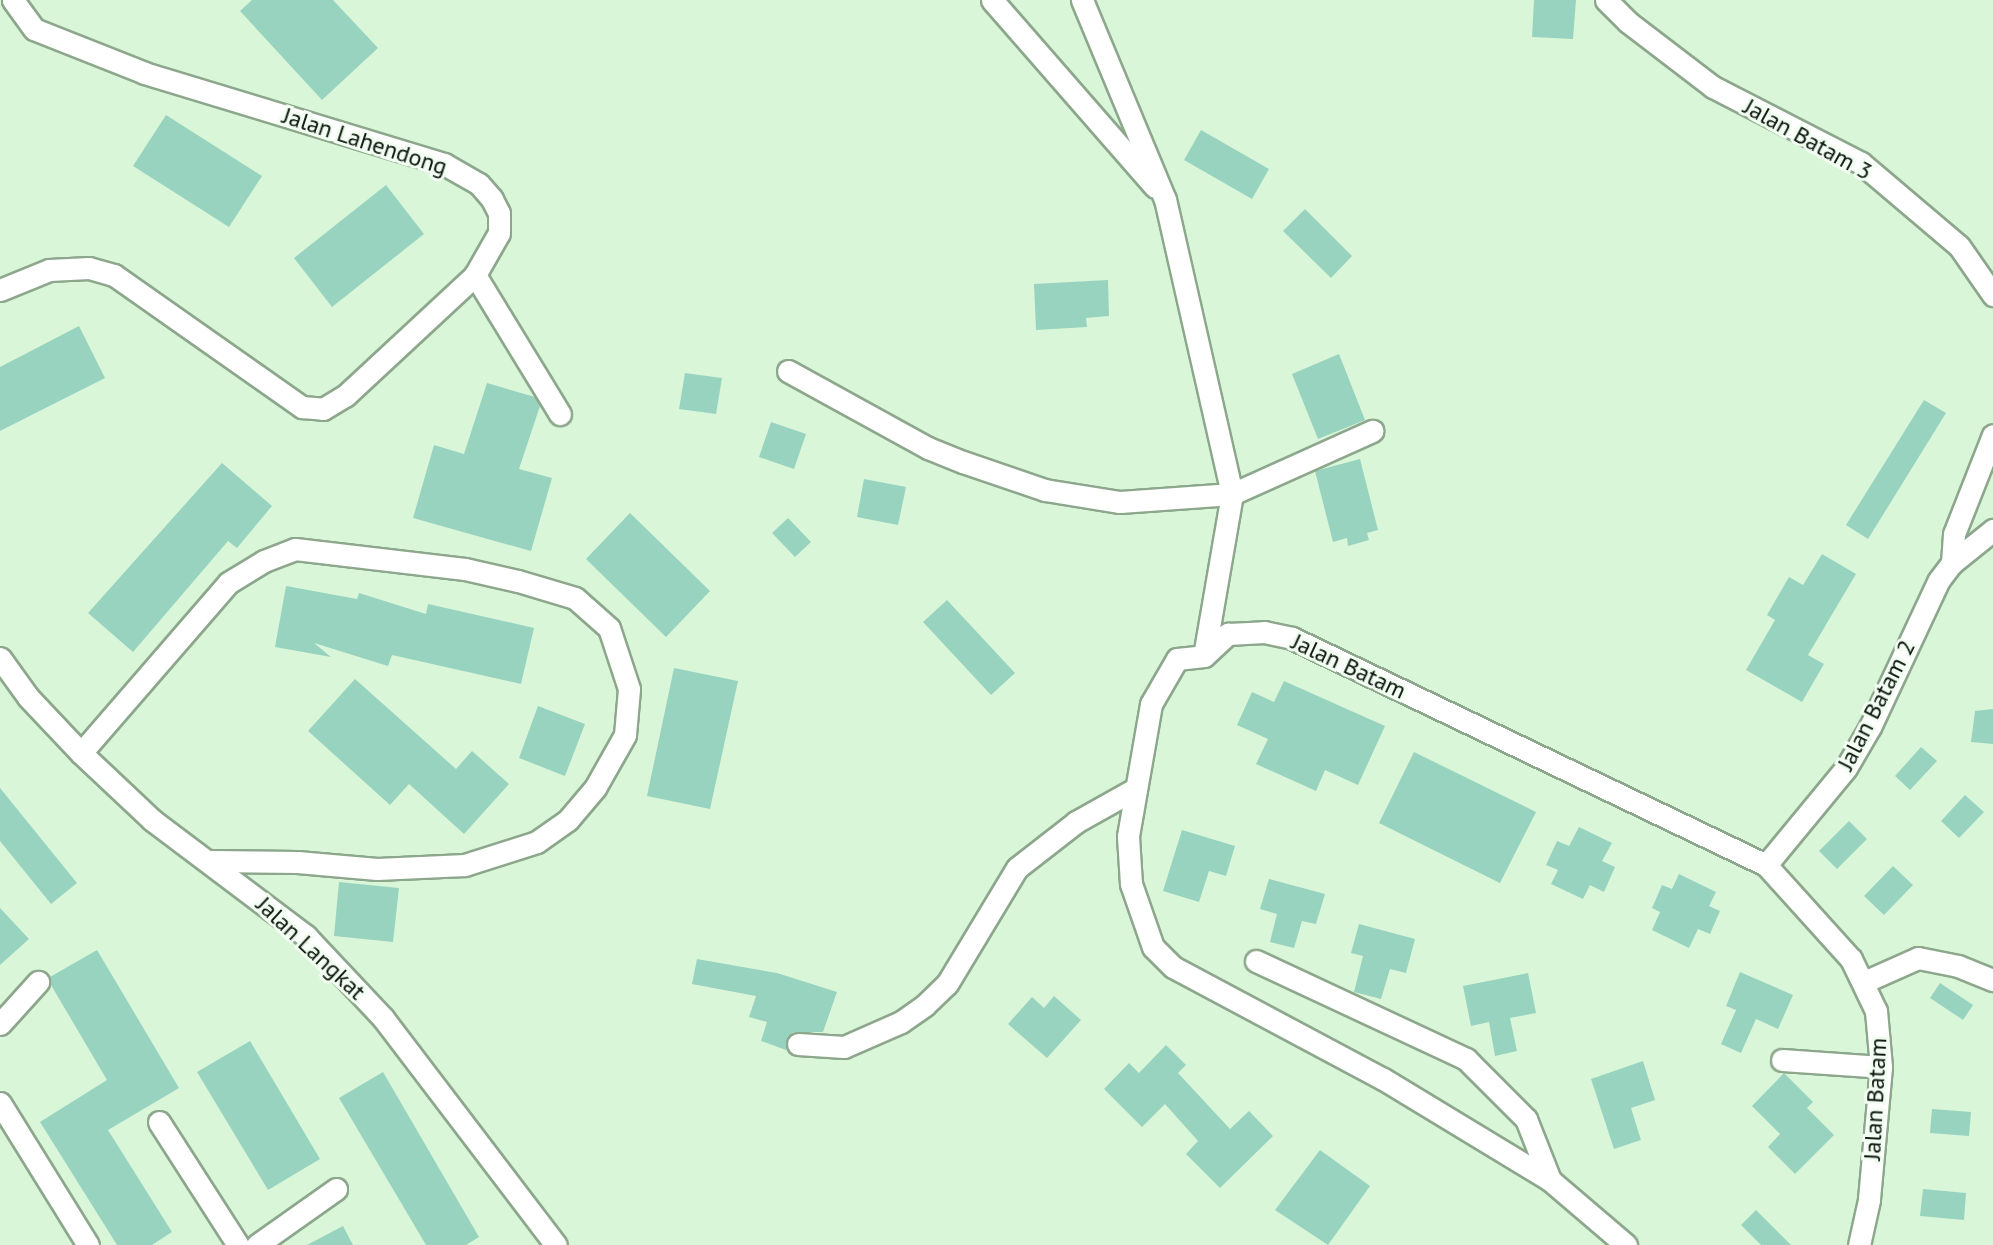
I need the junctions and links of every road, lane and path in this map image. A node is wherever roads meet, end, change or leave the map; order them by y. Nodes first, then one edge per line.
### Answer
1 (13, 0) edge
2 (992, 0) edge
3 (1082, 0) edge
4 (1606, 0) edge
5 (1165, 199) junction
6 (475, 275) junction
7 (0, 290) edge
8 (1993, 296) edge
9 (788, 370) dead end
10 (560, 414) dead end
11 (1373, 431) dead end
12 (1993, 435) edge
13 (1232, 494) junction
14 (1986, 536) edge
15 (1952, 563) junction
16 (1204, 656) junction
17 (0, 658) edge
18 (81, 753) junction
19 (1133, 790) junction
20 (212, 861) junction
21 (1766, 865) junction
22 (1256, 961) dead end
23 (1993, 980) edge
24 (38, 982) dead end
25 (1864, 982) junction
26 (0, 1024) edge
27 (799, 1044) dead end
28 (1782, 1060) dead end
29 (1881, 1067) junction
30 (0, 1102) edge
31 (159, 1122) dead end
32 (1550, 1180) junction
33 (336, 1189) dead end
34 (88, 1245) edge
35 (238, 1245) edge
36 (257, 1245) edge
37 (556, 1245) edge
38 (1626, 1245) edge
39 (1859, 1245) edge

1 - 6 street, Jalan Lahendong
2 - 5 street
3 - 5 street
4 - 8 street, Jalan Batam 3
5 - 13 street
6 - 7 street, Jalan Lahendong
6 - 10 street
9 - 13 street
11 - 13 street
12 - 15 street
13 - 16 street
14 - 15 street, Jalan Batam 2
15 - 21 street, Jalan Batam 2
16 - 19 street, Jalan Batam
16 - 21 street, Jalan Batam
17 - 18 street, Jalan Langkat
18 - 20 street, Jalan Langkat
18 - 20 street
19 - 27 street
19 - 32 street, Jalan Batam
20 - 37 street, Jalan Langkat
21 - 25 street, Jalan Batam
22 - 32 street
23 - 25 street
24 - 26 street
25 - 29 street, Jalan Batam
28 - 29 street
29 - 39 street, Jalan Batam
30 - 34 street
31 - 35 street
32 - 38 street, Jalan Batam
33 - 36 street

